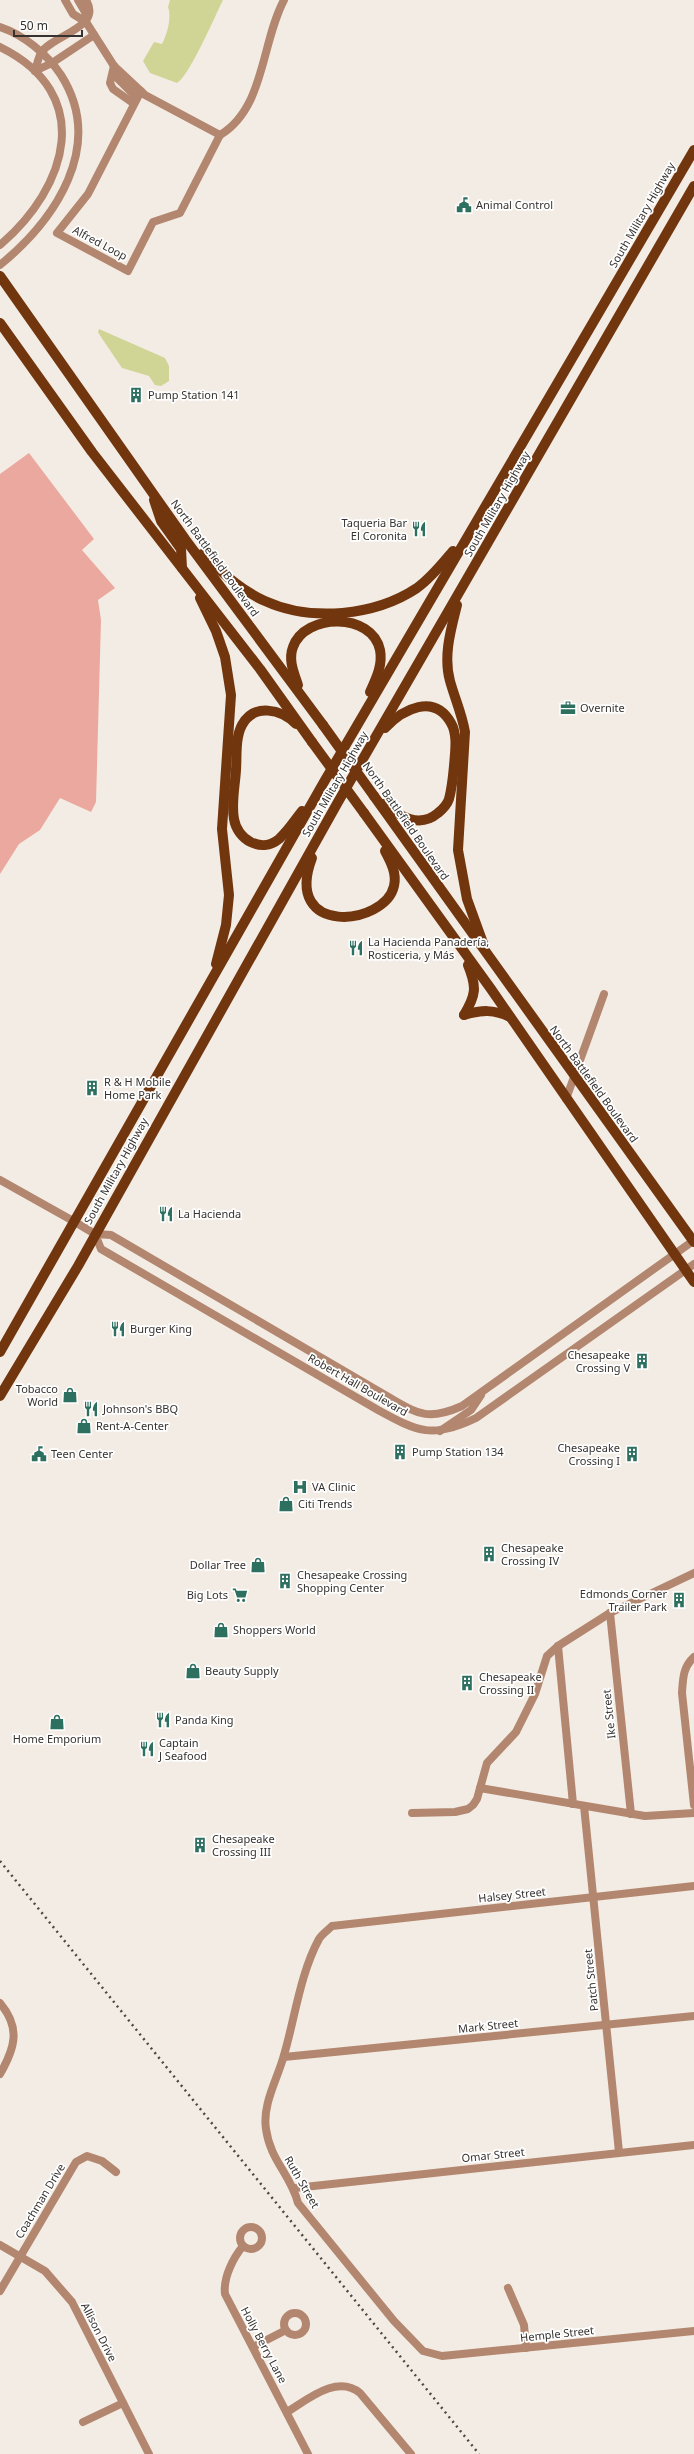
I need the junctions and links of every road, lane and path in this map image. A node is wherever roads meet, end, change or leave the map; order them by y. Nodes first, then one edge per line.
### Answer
1 (65, 0) edge
2 (78, 0) edge
3 (86, 0) edge
4 (284, 0) edge
5 (86, 22) junction
6 (0, 27) edge
7 (94, 35) junction
8 (0, 47) edge
9 (42, 52) junction
10 (52, 63) junction
11 (114, 66) junction
12 (35, 70) junction
13 (137, 97) junction
14 (220, 135) junction
15 (694, 150) edge
16 (694, 186) edge
17 (0, 245) edge
18 (0, 265) edge
19 (0, 276) edge
20 (1, 326) edge
21 (150, 489) junction
22 (482, 510) junction
23 (185, 538) junction
24 (182, 568) junction
25 (191, 580) junction
26 (460, 593) junction
27 (307, 704) junction
28 (350, 738) junction
29 (312, 742) junction
30 (364, 757) junction
31 (324, 782) junction
32 (374, 796) junction
33 (338, 802) junction
34 (364, 813) junction
35 (461, 948) junction
36 (496, 968) junction
37 (209, 984) junction
38 (604, 994) dead end
39 (510, 1017) junction
40 (574, 1077) junction
41 (566, 1099) junction
42 (0, 1180) edge
43 (75, 1222) junction
44 (95, 1234) junction
45 (694, 1241) edge
46 (674, 1254) junction
47 (694, 1264) edge
48 (685, 1270) junction
49 (694, 1282) edge
50 (0, 1352) edge
51 (482, 1392) junction
52 (0, 1396) edge
53 (439, 1432) junction
54 (694, 1573) edge
55 (610, 1613) junction
56 (558, 1646) junction
57 (694, 1657) edge
58 (480, 1788) junction
59 (573, 1804) junction
60 (694, 1805) edge
61 (584, 1806) junction
62 (412, 1813) dead end
63 (694, 1813) edge
64 (631, 1814) junction
65 (694, 1886) edge
66 (594, 1897) junction
67 (332, 1926) joint
68 (0, 2003) edge
69 (694, 2016) edge
70 (606, 2025) junction
71 (284, 2057) junction
72 (0, 2074) edge
73 (694, 2145) edge
74 (619, 2152) junction
75 (116, 2172) dead end
76 (295, 2188) junction
77 (0, 2245) edge
78 (243, 2246) dead end
79 (19, 2257) junction
80 (508, 2288) dead end
81 (0, 2291) edge
82 (286, 2330) dead end
83 (694, 2331) edge
84 (253, 2347) junction
85 (526, 2348) junction
86 (423, 2351) joint
87 (123, 2403) junction
88 (287, 2412) junction
89 (83, 2422) dead end
90 (149, 2454) edge
91 (308, 2454) edge
92 (411, 2454) edge

1 - 5 street
2 - 5 street
3 - 5 street
4 - 14 street
5 - 7 street
5 - 9 street
6 - 9 street
7 - 10 street
7 - 11 street
8 - 12 street
9 - 10 street
9 - 12 street
10 - 12 street
10 - 18 street
11 - 13 street
11 - 13 street
12 - 17 street
13 - 14 street
13 - 14 street, Alfred Loop
15 - 22 main road, South Military Highway
16 - 26 main road, South Military Highway
19 - 21 main road, North Battlefield Boulevard
20 - 24 main road
21 - 23 main road, North Battlefield Boulevard
21 - 24 main road
22 - 23 main road
22 - 28 main road, South Military Highway
23 - 27 main road, North Battlefield Boulevard
24 - 25 main road
25 - 29 main road
25 - 37 main road
26 - 30 main road, South Military Highway
26 - 36 main road
27 - 28 main road
27 - 32 main road, North Battlefield Boulevard, bridge
28 - 31 main road, South Military Highway
29 - 31 main road
29 - 34 main road, bridge
30 - 32 main road
30 - 33 main road, South Military Highway
31 - 37 main road, South Military Highway
32 - 36 main road, North Battlefield Boulevard
33 - 34 main road
33 - 44 main road, South Military Highway
34 - 35 main road
35 - 39 main road
35 - 39 main road
36 - 40 main road, North Battlefield Boulevard
37 - 43 main road, South Military Highway
38 - 40 street
39 - 41 main road
40 - 41 street
40 - 45 main road, North Battlefield Boulevard
41 - 46 main road
42 - 43 street, Robert Hall Boulevard
43 - 44 street, Robert Hall Boulevard
43 - 50 main road, South Military Highway
44 - 51 street, Robert Hall Boulevard
44 - 52 main road, South Military Highway
44 - 53 street, Robert Hall Boulevard
45 - 46 street, Robert Hall Boulevard
46 - 48 main road
46 - 51 street, Robert Hall Boulevard
47 - 48 street, Robert Hall Boulevard
48 - 49 main road
48 - 53 street, Robert Hall Boulevard
51 - 53 street
54 - 55 street
55 - 56 street
55 - 64 street, Ike Street
56 - 58 street
56 - 59 street
57 - 60 street
58 - 59 street
58 - 62 street
59 - 61 street
61 - 64 street
61 - 66 street, Patch Street
63 - 64 street
65 - 66 street, Halsey Street
66 - 67 street, Halsey Street
66 - 70 street, Patch Street
67 - 71 street, Ruth Street
68 - 72 street
69 - 70 street, Mark Street
70 - 71 street, Mark Street
70 - 74 street, Patch Street
71 - 76 street, Ruth Street
73 - 74 street, Omar Street
74 - 76 street, Omar Street
75 - 79 street, Coachman Drive
76 - 86 street, Ruth Street
77 - 79 street, Allison Drive
78 - 84 street, Holly Berry Lane
79 - 81 street, Coachman Drive
79 - 87 street, Allison Drive
80 - 85 street
82 - 84 street
83 - 85 street, Hemple Street
84 - 88 street, Holly Berry Lane
85 - 86 street, Hemple Street
87 - 89 street
87 - 90 street, Allison Drive
88 - 91 street, Holly Berry Lane
88 - 92 street

